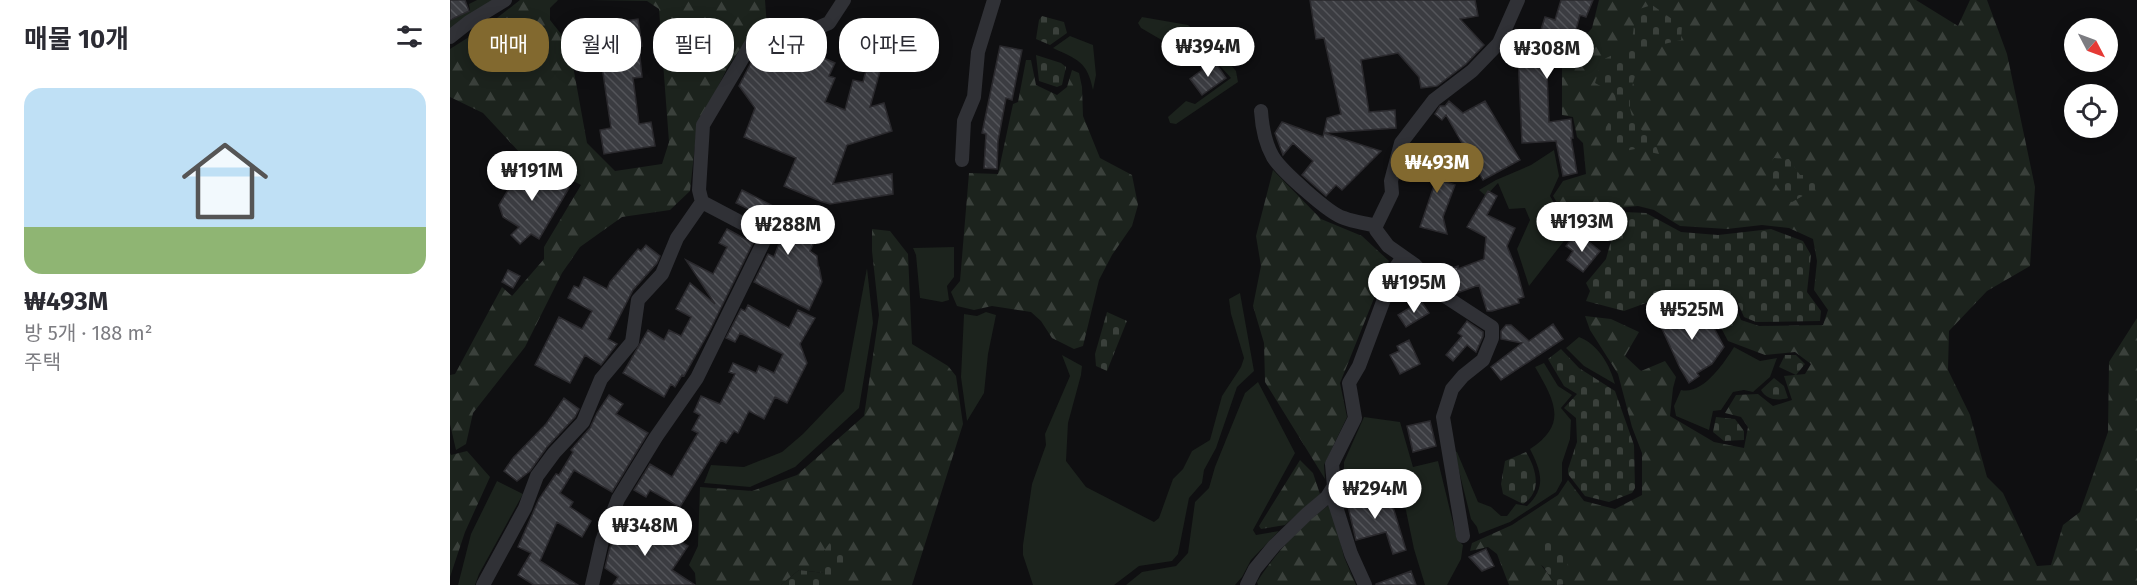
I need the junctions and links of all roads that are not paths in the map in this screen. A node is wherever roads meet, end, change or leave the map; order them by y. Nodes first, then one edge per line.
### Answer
1 (505, 0) edge
2 (844, 0) edge
3 (994, 0) edge
4 (1518, 0) edge
5 (450, 37) edge
6 (1261, 111) dead end
7 (962, 160) dead end
8 (702, 201) junction
9 (1376, 226) junction
10 (1404, 257) junction
11 (1331, 490) junction
12 (1463, 536) dead end
13 (483, 585) edge
14 (592, 585) edge
15 (1247, 585) edge
16 (1365, 585) edge

1 - 5 street
2 - 8 street
3 - 7 street
4 - 9 street
6 - 9 street
8 - 13 street
8 - 14 street
9 - 10 street
10 - 11 street
10 - 12 street
11 - 15 street
11 - 16 street

